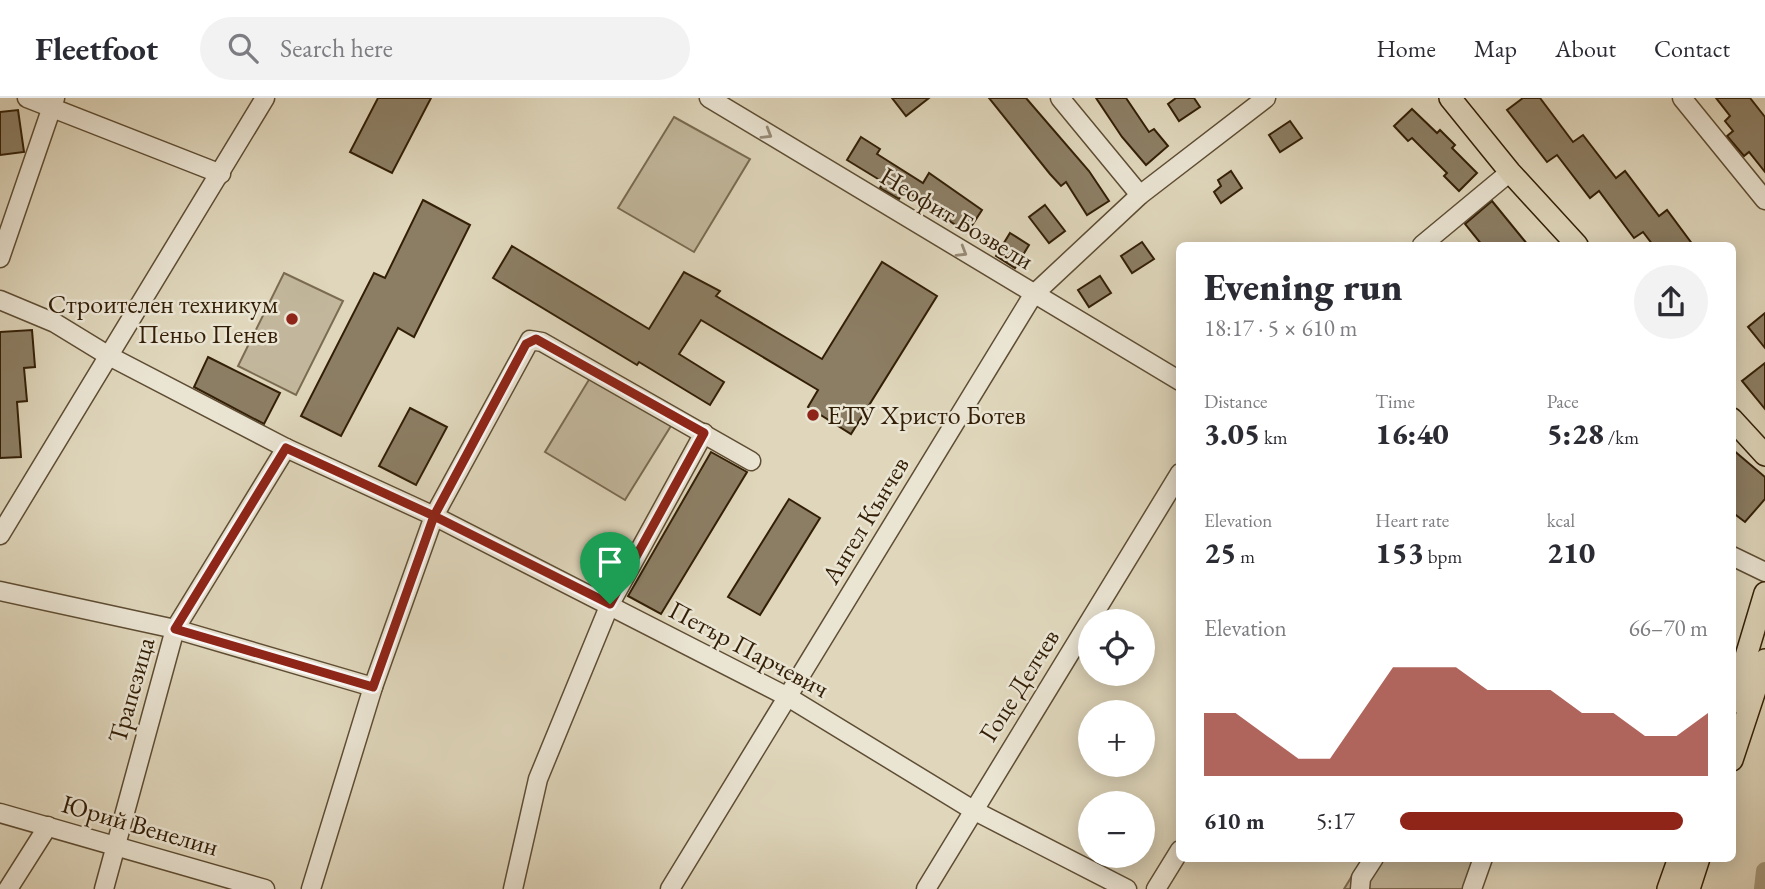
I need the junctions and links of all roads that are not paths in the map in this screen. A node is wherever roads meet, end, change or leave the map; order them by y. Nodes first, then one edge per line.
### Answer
1 (27, 98) edge
2 (265, 98) edge
3 (709, 98) edge
4 (1060, 98) edge
5 (1266, 98) edge
6 (1450, 98) edge
7 (1682, 98) edge
8 (53, 102) edge
9 (1510, 172) junction
10 (221, 174) junction
11 (1140, 195) junction
12 (1765, 200) edge
13 (1431, 242) edge
14 (1574, 242) edge
15 (0, 258) edge
16 (1033, 295) junction
17 (0, 300) edge
18 (109, 356) junction
19 (1176, 379) edge
20 (1736, 423) edge
21 (704, 433) junction
22 (286, 448) junction
23 (1765, 455) edge
24 (751, 461) dead end
25 (1176, 480) edge
26 (434, 516) junction
27 (0, 535) edge
28 (1736, 558) edge
29 (1765, 572) edge
30 (0, 590) edge
31 (1765, 593) edge
32 (610, 604) junction
33 (175, 629) junction
34 (1765, 660) edge
35 (373, 687) junction
36 (788, 697) junction
37 (1737, 711) edge
38 (973, 810) junction
39 (0, 813) edge
40 (48, 826) junction
41 (116, 844) junction
42 (1176, 856) edge
43 (1372, 862) edge
44 (1482, 862) edge
45 (1678, 862) edge
46 (1698, 862) edge
47 (8, 889) edge
48 (104, 889) edge
49 (265, 889) edge
50 (311, 889) edge
51 (513, 889) edge
52 (670, 889) edge
53 (926, 889) edge
54 (1127, 889) edge
55 (1156, 889) edge
56 (1360, 889) edge
57 (1472, 889) edge
58 (1668, 889) edge
59 (1689, 889) edge

1 - 8 street
2 - 10 street
3 -> 16 street, Неофит Бозвели
4 - 11 street
5 - 11 street, Ангел Кънчев
6 - 9 main road
7 - 12 street
8 - 10 street
8 - 15 street
9 - 13 street
9 - 14 main road
10 - 18 street
11 - 16 street, Ангел Кънчев
16 - 19 street, Неофит Бозвели
16 - 36 street, Ангел Кънчев
17 - 18 street, Петър Парчевич
18 - 22 street, Петър Парчевич
18 - 27 street
20 - 23 main road
21 - 24 street
21 - 26 street
21 - 32 street
22 - 26 street, Петър Парчевич
22 - 33 street, Трапезица
25 - 38 street, Гоце Делчев
26 - 32 street, Петър Парчевич
26 - 35 street
28 - 29 street
30 - 33 street
31 - 37 main road
32 - 36 street, Петър Парчевич
32 - 51 street
33 - 35 street
33 - 41 street, Трапезица
34 - 37 main road
35 - 50 street
36 - 38 street, Петър Парчевич
36 - 52 street, Ангел Кънчев
38 - 53 street, Гоце Делчев
38 - 54 street, Петър Парчевич
39 - 40 street, Юрий Венелин
40 - 41 street, Юрий Венелин
40 - 47 street
41 - 48 street, Трапезица
41 - 49 street, Юрий Венелин
42 - 55 street
43 - 56 street
44 - 57 street
45 - 58 main road
46 - 59 main road

